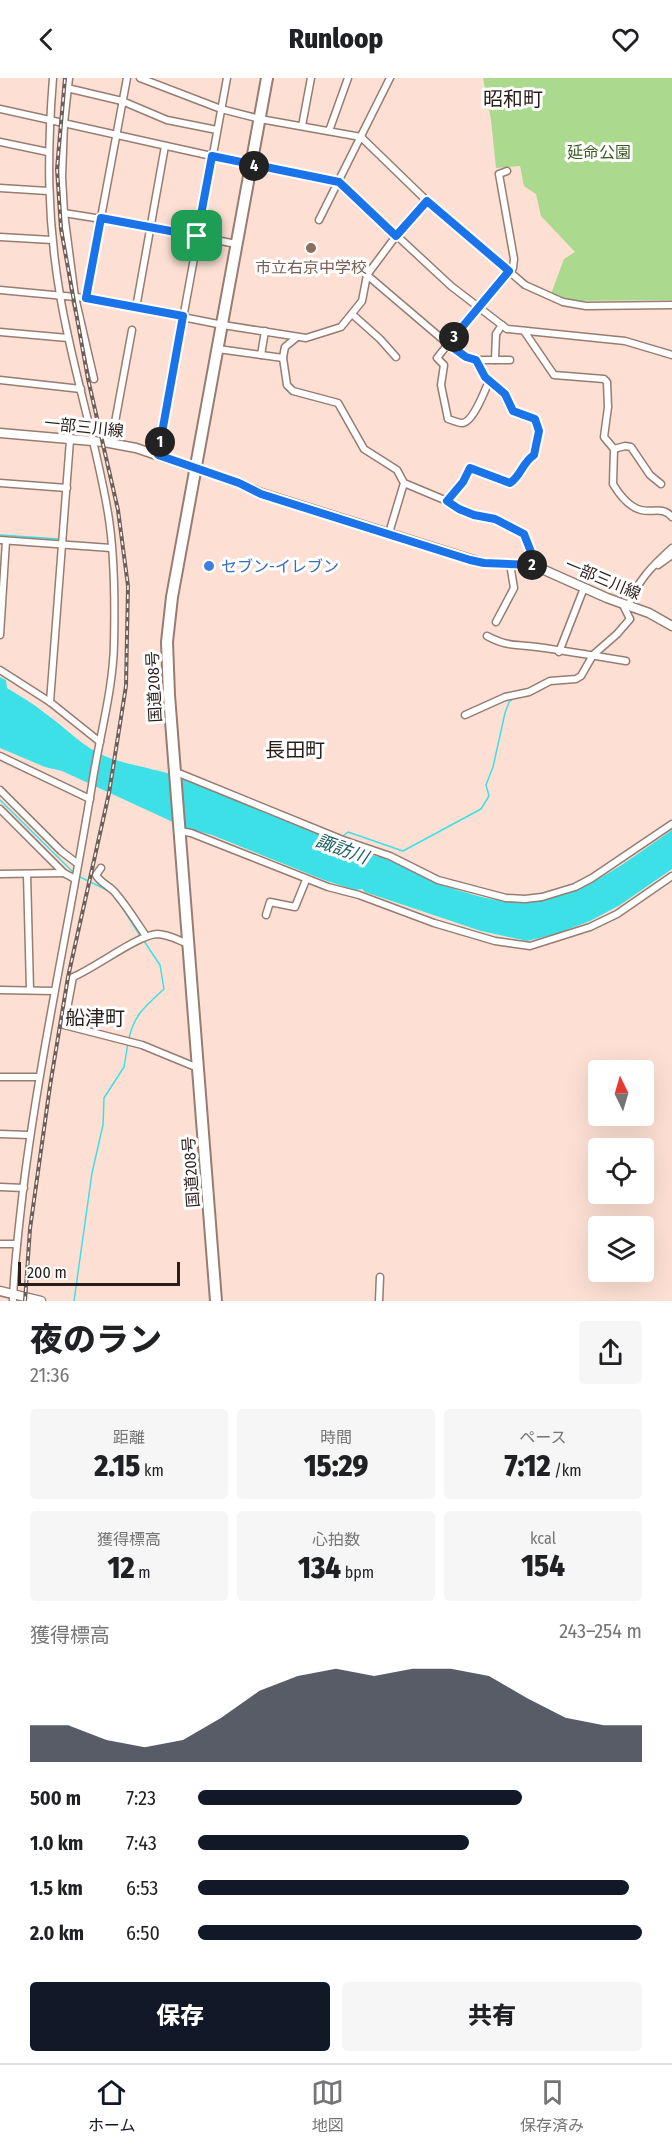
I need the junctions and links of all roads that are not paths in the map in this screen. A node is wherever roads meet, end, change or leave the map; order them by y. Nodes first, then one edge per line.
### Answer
1 (53, 78) edge
2 (69, 78) edge
3 (127, 78) edge
4 (140, 78) edge
5 (226, 78) edge
6 (267, 78) edge
7 (311, 78) edge
8 (348, 78) edge
9 (390, 78) edge
10 (67, 88) junction
11 (122, 101) junction
12 (0, 109) edge
13 (221, 109) junction
14 (260, 119) junction
15 (50, 120) junction
16 (64, 123) junction
17 (302, 126) junction
18 (217, 130) junction
19 (329, 131) junction
20 (117, 135) junction
21 (361, 137) junction
22 (0, 141) edge
23 (165, 146) junction
24 (48, 152) junction
25 (212, 156) junction
26 (252, 165) junction
27 (507, 171) dead end
28 (339, 182) junction
29 (0, 188) edge
30 (48, 191) junction
31 (427, 201) junction
32 (64, 213) junction
33 (101, 218) junction
34 (319, 220) dead end
35 (151, 227) junction
36 (197, 236) junction
37 (396, 236) junction
38 (0, 237) edge
39 (52, 240) junction
40 (236, 244) junction
41 (509, 271) junction
42 (367, 275) junction
43 (0, 290) edge
44 (60, 295) junction
45 (75, 297) junction
46 (86, 298) junction
47 (672, 305) edge
48 (480, 307) junction
49 (136, 308) junction
50 (352, 314) junction
51 (183, 316) junction
52 (223, 325) junction
53 (502, 325) junction
54 (132, 330) dead end
55 (524, 331) junction
56 (0, 332) edge
57 (265, 332) junction
58 (68, 338) junction
59 (297, 338) junction
60 (448, 344) junction
61 (218, 349) junction
62 (261, 355) junction
63 (672, 355) edge
64 (396, 357) dead end
65 (283, 358) junction
66 (476, 360) junction
67 (495, 360) junction
68 (510, 360) dead end
69 (0, 380) edge
70 (94, 380) dead end
71 (489, 381) junction
72 (81, 389) junction
73 (0, 433) edge
74 (70, 440) junction
75 (93, 442) junction
76 (111, 444) junction
77 (614, 448) junction
78 (158, 455) junction
79 (196, 468) junction
80 (0, 483) edge
81 (404, 483) junction
82 (661, 484) dead end
83 (67, 488) junction
84 (447, 501) junction
85 (672, 517) edge
86 (389, 533) junction
87 (3, 540) edge
88 (63, 545) junction
89 (111, 548) junction
90 (672, 548) edge
91 (672, 555) edge
92 (510, 564) junction
93 (533, 565) junction
94 (642, 578) junction
95 (584, 588) junction
96 (626, 606) junction
97 (496, 622) dead end
98 (672, 626) edge
99 (0, 634) edge
100 (487, 636) dead end
101 (559, 652) junction
102 (593, 655) junction
103 (626, 661) dead end
104 (0, 670) edge
105 (50, 702) junction
106 (465, 715) dead end
107 (100, 742) junction
108 (0, 756) edge
109 (176, 775) junction
110 (0, 790) edge
111 (90, 799) junction
112 (0, 809) edge
113 (672, 824) edge
114 (180, 827) junction
115 (78, 864) junction
116 (101, 868) dead end
117 (64, 873) junction
118 (0, 874) edge
119 (27, 874) junction
120 (672, 876) edge
121 (75, 879) junction
122 (306, 880) junction
123 (266, 915) dead end
124 (146, 936) junction
125 (188, 944) junction
126 (0, 990) edge
127 (30, 990) junction
128 (54, 990) junction
129 (49, 1020) junction
130 (64, 1025) junction
131 (198, 1068) junction
132 (0, 1077) edge
133 (39, 1077) junction
134 (0, 1134) edge
135 (29, 1135) junction
136 (0, 1187) edge
137 (24, 1188) junction
138 (0, 1244) edge
139 (17, 1244) junction
140 (380, 1277) dead end
141 (0, 1291) edge
142 (14, 1297) edge
143 (41, 1301) edge
144 (216, 1301) edge
145 (379, 1301) edge

1 - 15 street
2 - 10 street
3 - 11 street
4 - 13 street
5 - 13 street
6 - 14 highway, 国道208号
7 - 17 street
8 - 19 street
9 - 21 street
10 - 11 street
10 - 16 street
11 - 18 street
11 - 20 street
12 - 15 street
13 - 14 street
13 - 18 street
14 - 17 street
14 - 26 highway, 国道208号
15 - 16 street
15 - 24 street
16 - 20 street
16 - 32 street
17 - 19 street
18 - 25 street
19 - 21 street
20 - 23 street
20 - 33 street
21 - 28 street
21 - 31 street
22 - 24 street
23 - 25 street
23 - 35 street
24 - 30 street
25 - 26 street
25 - 36 street
26 - 28 street
26 - 40 highway, 国道208号
27 - 41 street
28 - 34 street
28 - 37 street
29 - 30 street
30 - 39 street
31 - 37 street
31 - 41 street
32 - 33 street
32 - 45 street
33 - 35 street
33 - 46 street
35 - 36 street
35 - 49 street
36 - 40 street
36 - 51 street
37 - 42 street
37 - 48 street
38 - 39 street
39 - 44 street
40 - 52 highway, 国道208号
41 - 47 street
41 - 48 street
42 - 50 street
42 - 60 street
43 - 44 street
44 - 45 street
44 - 58 street
45 - 46 street
45 - 70 street
46 - 49 street
48 - 53 street
48 - 60 street
49 - 51 street
50 - 59 street
50 - 64 street
51 - 52 street
51 - 78 street
52 - 57 street
52 - 61 highway, 国道208号
53 - 55 street
53 - 67 street
54 - 76 street
55 - 63 street
55 - 77 street
56 - 58 street
57 - 59 street
57 - 62 street
58 - 72 street
59 - 65 street
60 - 66 street
60 - 71 street
61 - 62 street
61 - 79 highway, 国道208号
62 - 65 street
65 - 81 street
66 - 67 street
66 - 71 street
67 - 68 street
69 - 72 street
71 - 84 street
72 - 75 street
73 - 74 main road, 一部三川線
74 - 75 main road, 一部三川線
74 - 83 street
75 - 76 main road, 一部三川線
75 - 89 street
76 - 78 main road, 一部三川線
77 - 82 street
77 - 85 street
78 - 79 main road, 一部三川線
79 - 86 main road, 一部三川線
79 - 109 highway, 国道208号
80 - 83 street
81 - 84 street
81 - 86 street
83 - 88 street
84 - 93 street
86 - 92 main road, 一部三川線
87 - 88 street
87 - 99 street
88 - 89 street
88 - 105 street
89 - 107 street
90 - 94 street
91 - 94 street
92 - 93 main road, 一部三川線
92 - 97 street
93 - 95 main road, 一部三川線
94 - 96 street
95 - 96 main road, 一部三川線
95 - 101 street
96 - 98 main road, 一部三川線
96 - 102 street
100 - 101 street
101 - 102 street
102 - 103 street
102 - 106 street
104 - 105 street
105 - 107 street
107 - 111 street
108 - 111 street
109 - 113 street
109 - 114 highway, 国道208号
110 - 115 street
111 - 115 street
112 - 117 street
114 - 122 street
114 - 125 highway, 国道208号
115 - 121 street
116 - 124 street
117 - 119 street
117 - 121 street
118 - 119 street
119 - 127 street
120 - 122 street
121 - 128 street
122 - 123 street
124 - 125 street
124 - 130 street
125 - 131 highway, 国道208号
126 - 127 street
127 - 128 street
128 - 129 street
129 - 130 street
129 - 133 street
130 - 131 street
131 - 144 highway, 国道208号
132 - 133 street
133 - 135 street
134 - 135 street
135 - 137 street
136 - 137 street
137 - 139 street
138 - 139 street
139 - 142 street
140 - 145 street
141 - 142 main road
142 - 143 main road

